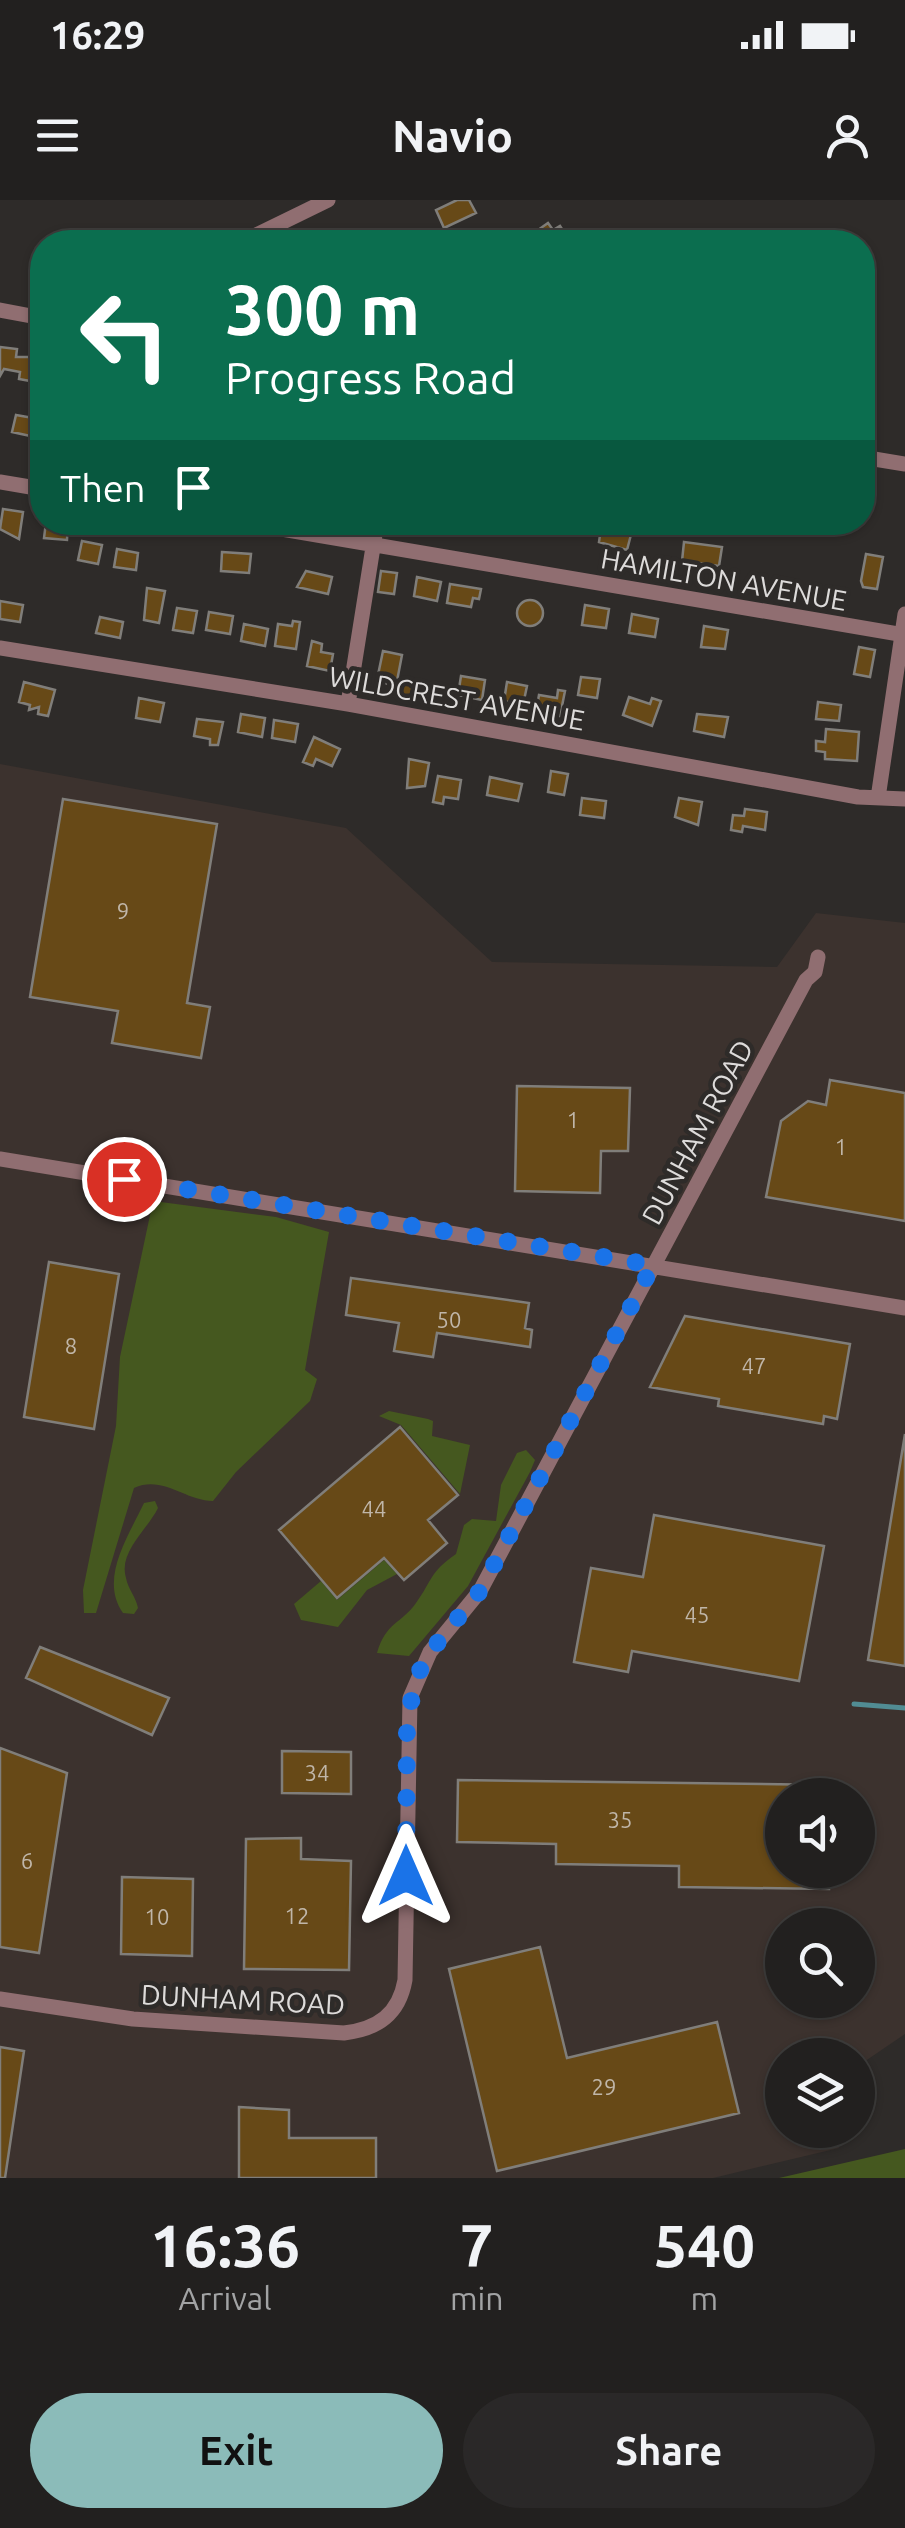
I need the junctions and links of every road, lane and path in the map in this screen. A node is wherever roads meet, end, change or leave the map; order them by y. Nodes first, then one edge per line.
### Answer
1 (328, 200) edge
2 (267, 230) edge
3 (0, 310) edge
4 (30, 316) edge
5 (875, 459) edge
6 (905, 464) edge
7 (0, 482) edge
8 (30, 487) edge
9 (316, 535) edge
10 (375, 535) edge
11 (374, 545) junction
12 (905, 614) edge
13 (904, 634) edge
14 (0, 648) edge
15 (348, 704) junction
16 (878, 798) junction
17 (905, 799) edge
18 (818, 956) dead end
19 (0, 1159) edge
20 (653, 1265) junction
21 (905, 1308) edge
22 (0, 1999) edge

1 - 2 street
3 - 4 street
5 - 6 street
7 - 8 street
9 - 11 street, HAMILTON AVENUE
10 - 11 street
11 - 13 street, HAMILTON AVENUE
11 - 15 street
12 - 13 street
13 - 16 street
14 - 15 street, WILDCREST AVENUE
15 - 16 street, WILDCREST AVENUE
16 - 17 street, WILDCREST AVENUE
18 - 20 street, DUNHAM ROAD
19 - 20 street
20 - 21 street
20 - 22 street, DUNHAM ROAD

